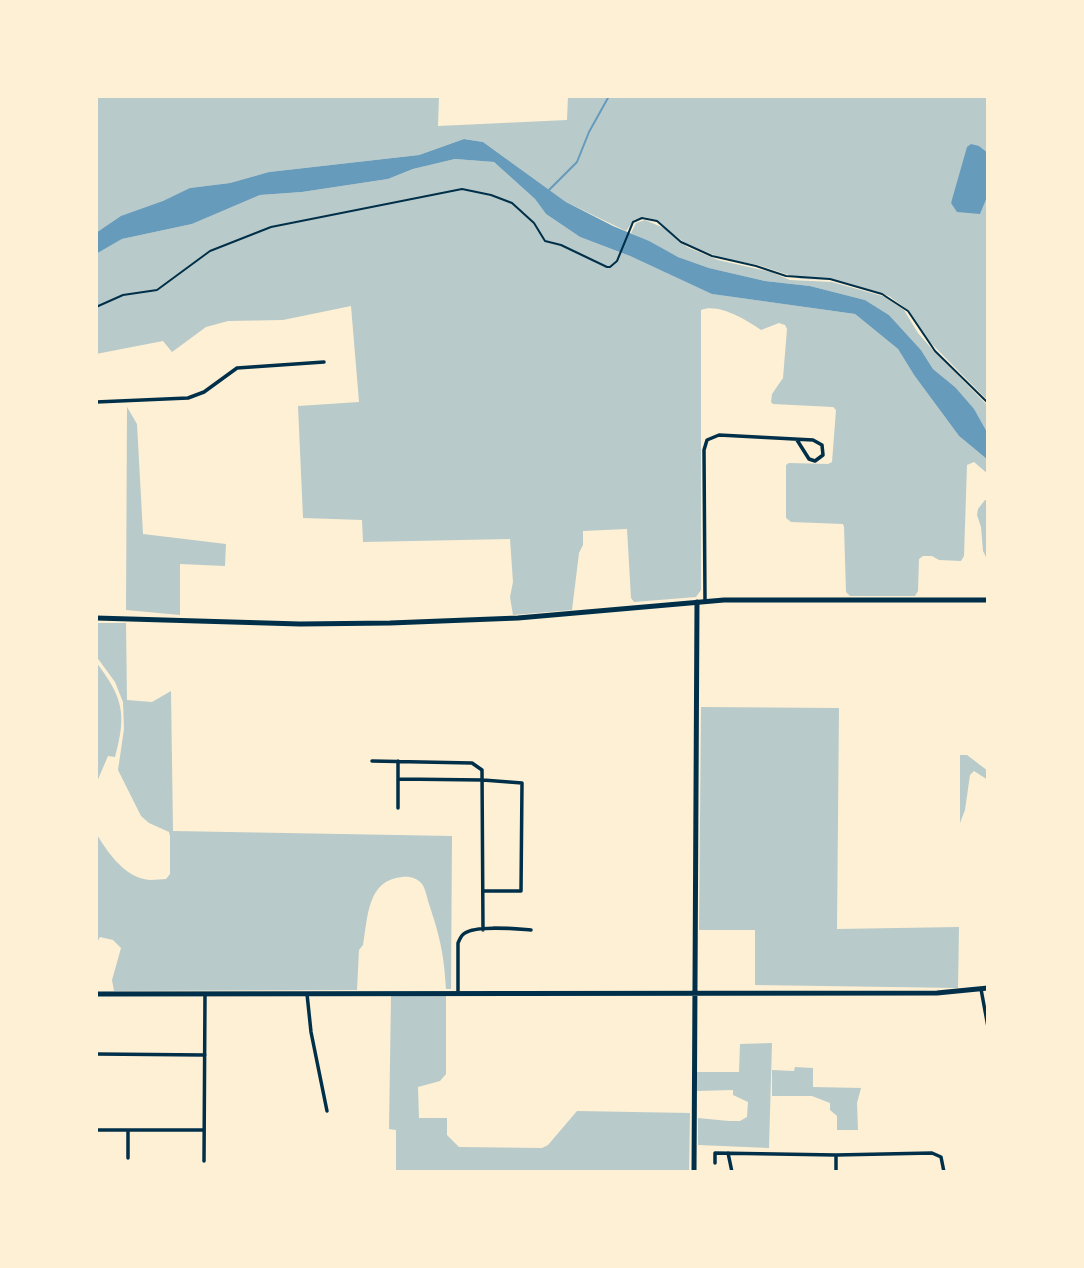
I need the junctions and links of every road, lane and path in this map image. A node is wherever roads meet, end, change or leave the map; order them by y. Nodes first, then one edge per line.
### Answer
1 (96, 307) edge
2 (324, 362) dead end
3 (96, 402) edge
4 (988, 403) edge
5 (797, 440) junction
6 (988, 600) edge
7 (705, 601) junction
8 (697, 602) junction
9 (96, 618) edge
10 (372, 761) dead end
11 (398, 761) junction
12 (398, 779) junction
13 (483, 780) junction
14 (398, 808) dead end
15 (483, 891) junction
16 (483, 930) junction
17 (531, 930) dead end
18 (984, 988) edge
19 (696, 993) junction
20 (96, 994) edge
21 (205, 994) junction
22 (307, 994) junction
23 (458, 994) junction
24 (988, 1027) edge
25 (96, 1054) edge
26 (205, 1055) junction
27 (327, 1111) dead end
28 (96, 1130) edge
29 (128, 1130) junction
30 (204, 1130) junction
31 (728, 1153) junction
32 (836, 1155) junction
33 (128, 1158) dead end
34 (204, 1161) dead end
35 (715, 1163) dead end
36 (694, 1172) edge
37 (732, 1172) edge
38 (836, 1172) edge
39 (944, 1172) edge

1 - 4 path
2 - 3 street
5 - 5 street
5 - 7 street
6 - 7 main road
7 - 8 main road
8 - 9 main road
8 - 19 main road
10 - 11 street
11 - 12 street
11 - 13 street
12 - 13 street
12 - 14 street
13 - 15 street
13 - 15 street
15 - 16 street
16 - 17 street
16 - 23 street
18 - 19 main road
18 - 24 street
19 - 23 main road
19 - 36 main road
20 - 21 main road
21 - 22 main road
21 - 26 street
22 - 23 main road
22 - 27 street
25 - 26 street
26 - 30 street
28 - 29 street
29 - 30 street
29 - 33 street
30 - 34 street
31 - 32 street
31 - 35 street
31 - 37 street
32 - 38 street
32 - 39 street

